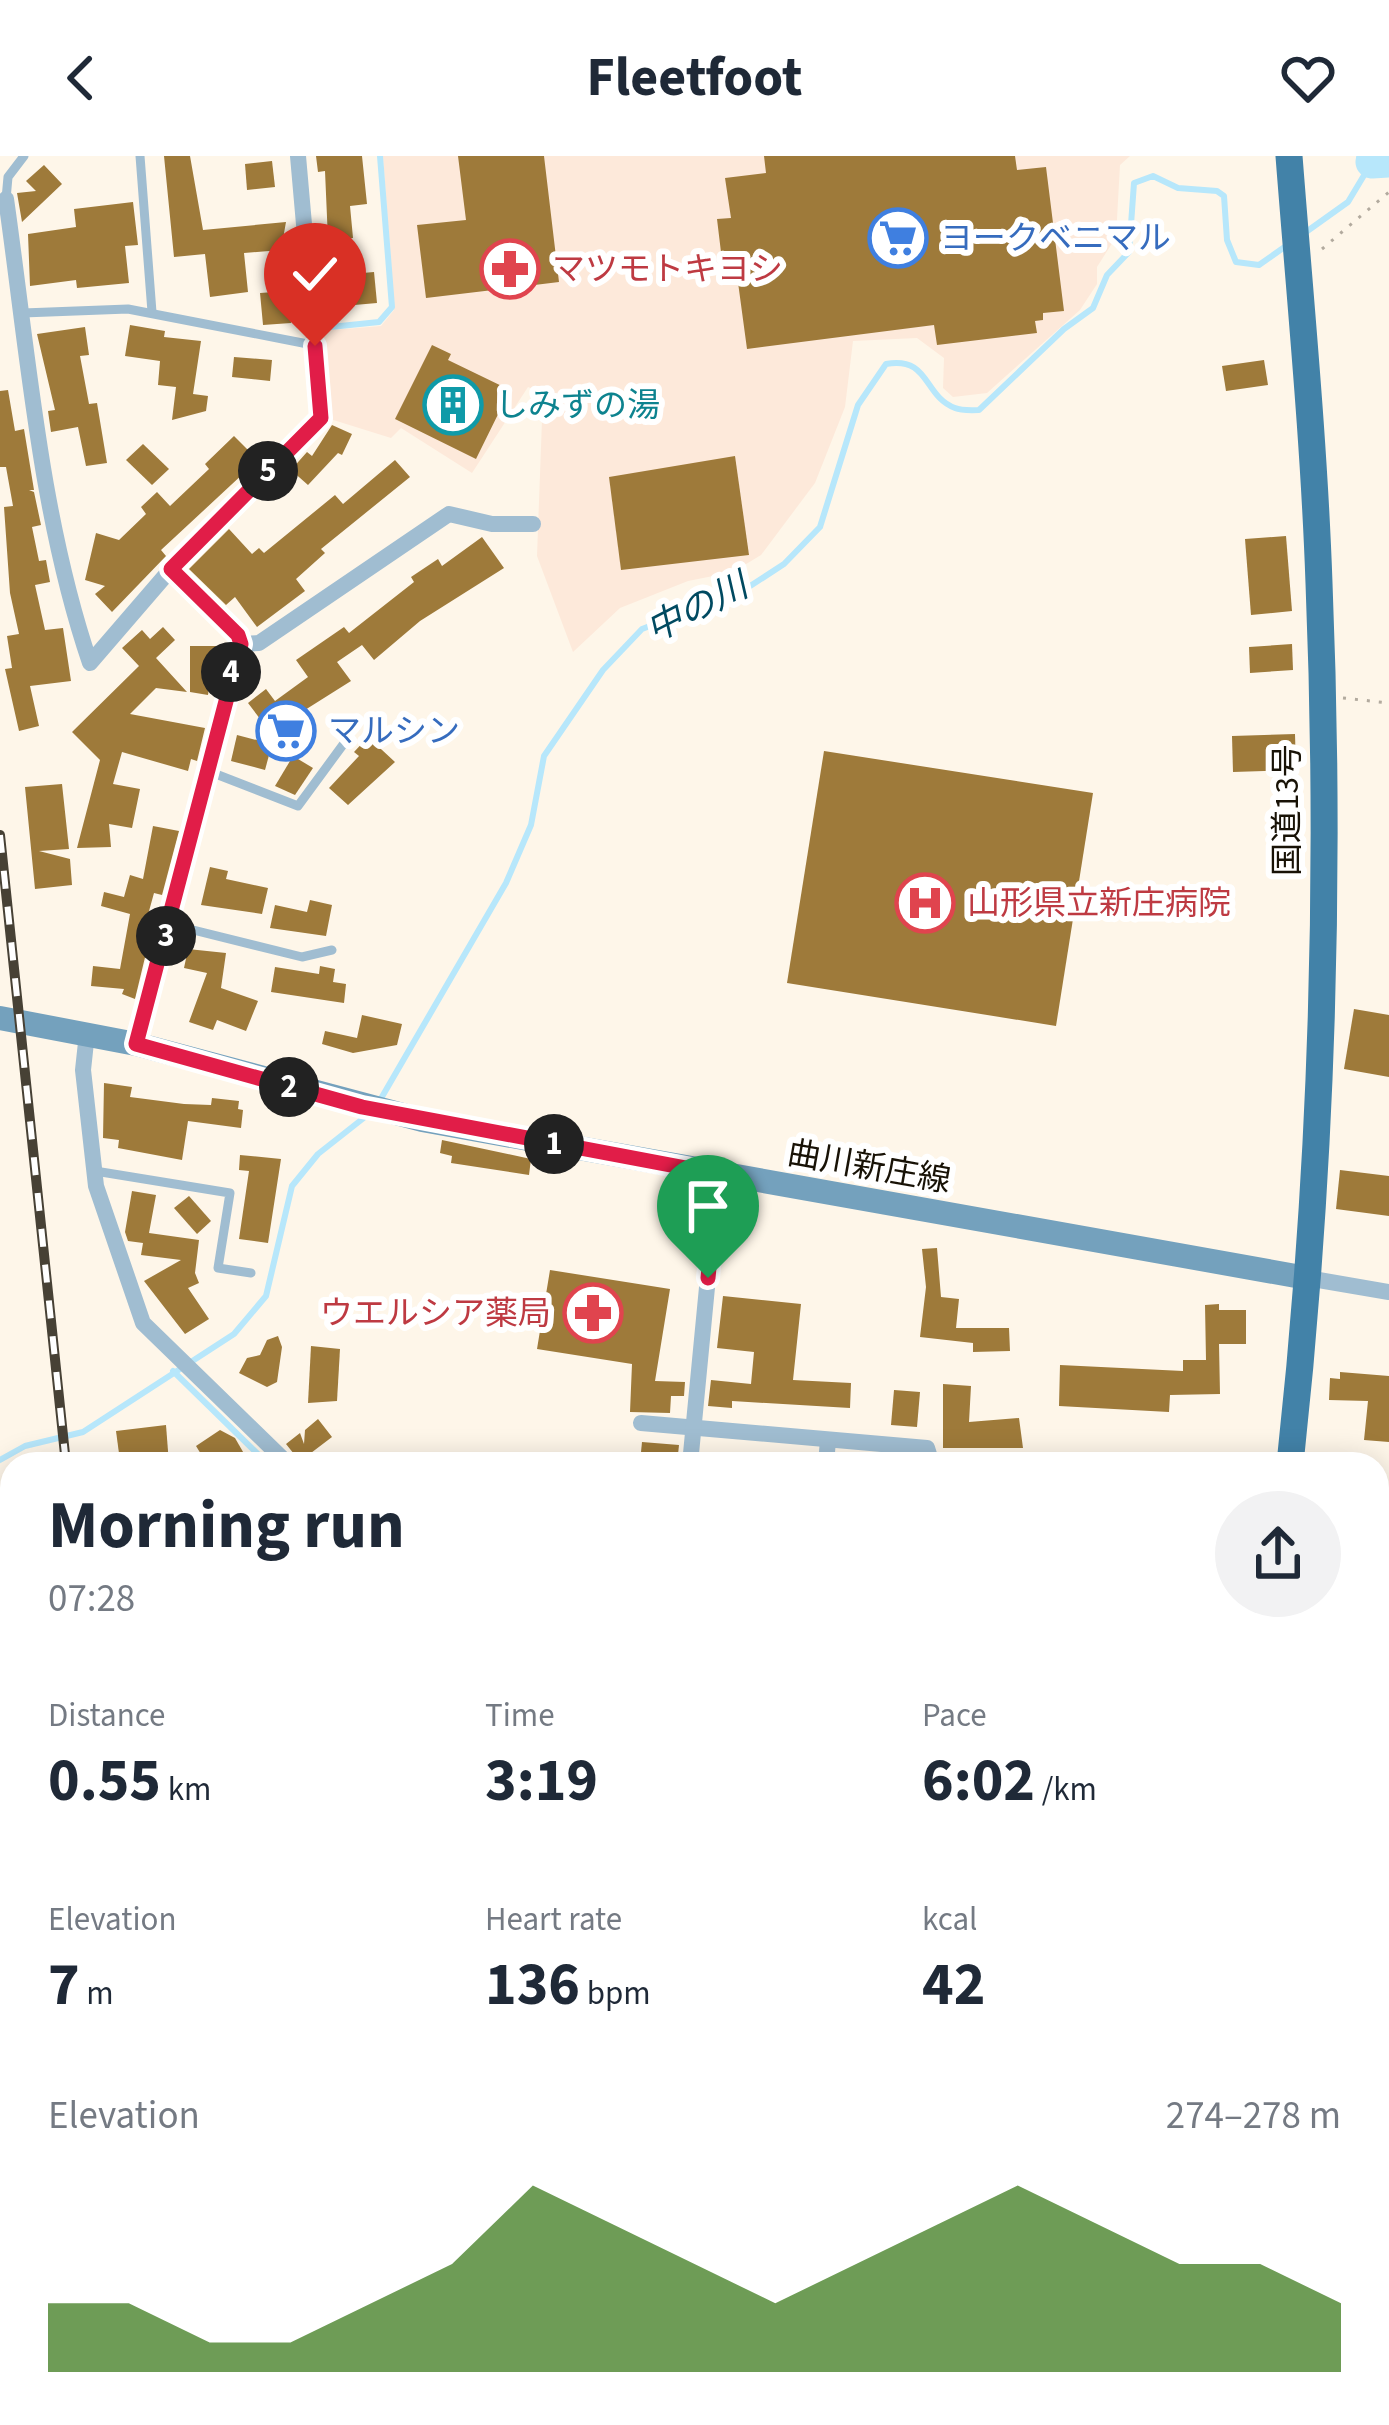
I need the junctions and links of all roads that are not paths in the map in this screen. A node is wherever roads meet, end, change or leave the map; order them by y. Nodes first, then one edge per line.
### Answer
1 (24, 156) edge
2 (140, 156) edge
3 (298, 156) edge
4 (1289, 156) edge
5 (6, 199) joint
6 (152, 312) junction
7 (22, 313) junction
8 (315, 346) junction
9 (533, 524) dead end
10 (171, 569) junction
11 (241, 644) junction
12 (345, 742) dead end
13 (208, 772) junction
14 (169, 924) junction
15 (332, 950) dead end
16 (0, 1018) edge
17 (87, 1033) junction
18 (136, 1044) junction
19 (94, 1171) junction
20 (718, 1174) junction
21 (251, 1273) dead end
22 (1307, 1278) junction
23 (1389, 1292) edge
24 (641, 1423) dead end
25 (693, 1428) junction
26 (829, 1440) junction
27 (276, 1452) edge
28 (691, 1452) edge
29 (828, 1452) edge
30 (928, 1452) edge
31 (1291, 1452) edge

1 - 5 lane
2 - 6 lane
3 - 8 street
4 - 22 highway, 国道13号
5 - 7 street
6 - 7 lane
6 - 8 lane
7 - 10 street
8 - 10 street
9 - 11 street
10 - 11 street
11 - 13 street
12 - 13 lane
13 - 14 street
14 - 15 lane
14 - 18 street
16 - 17 main road, 曲川新庄線
17 - 18 main road, 曲川新庄線
17 - 19 street
18 - 20 main road, 曲川新庄線
19 - 21 lane
19 - 27 street
20 - 22 main road, 曲川新庄線
20 - 25 street
22 - 23 street
22 - 31 highway, 国道13号
24 - 25 street
25 - 26 street
25 - 28 street
26 - 29 street
26 - 30 street

